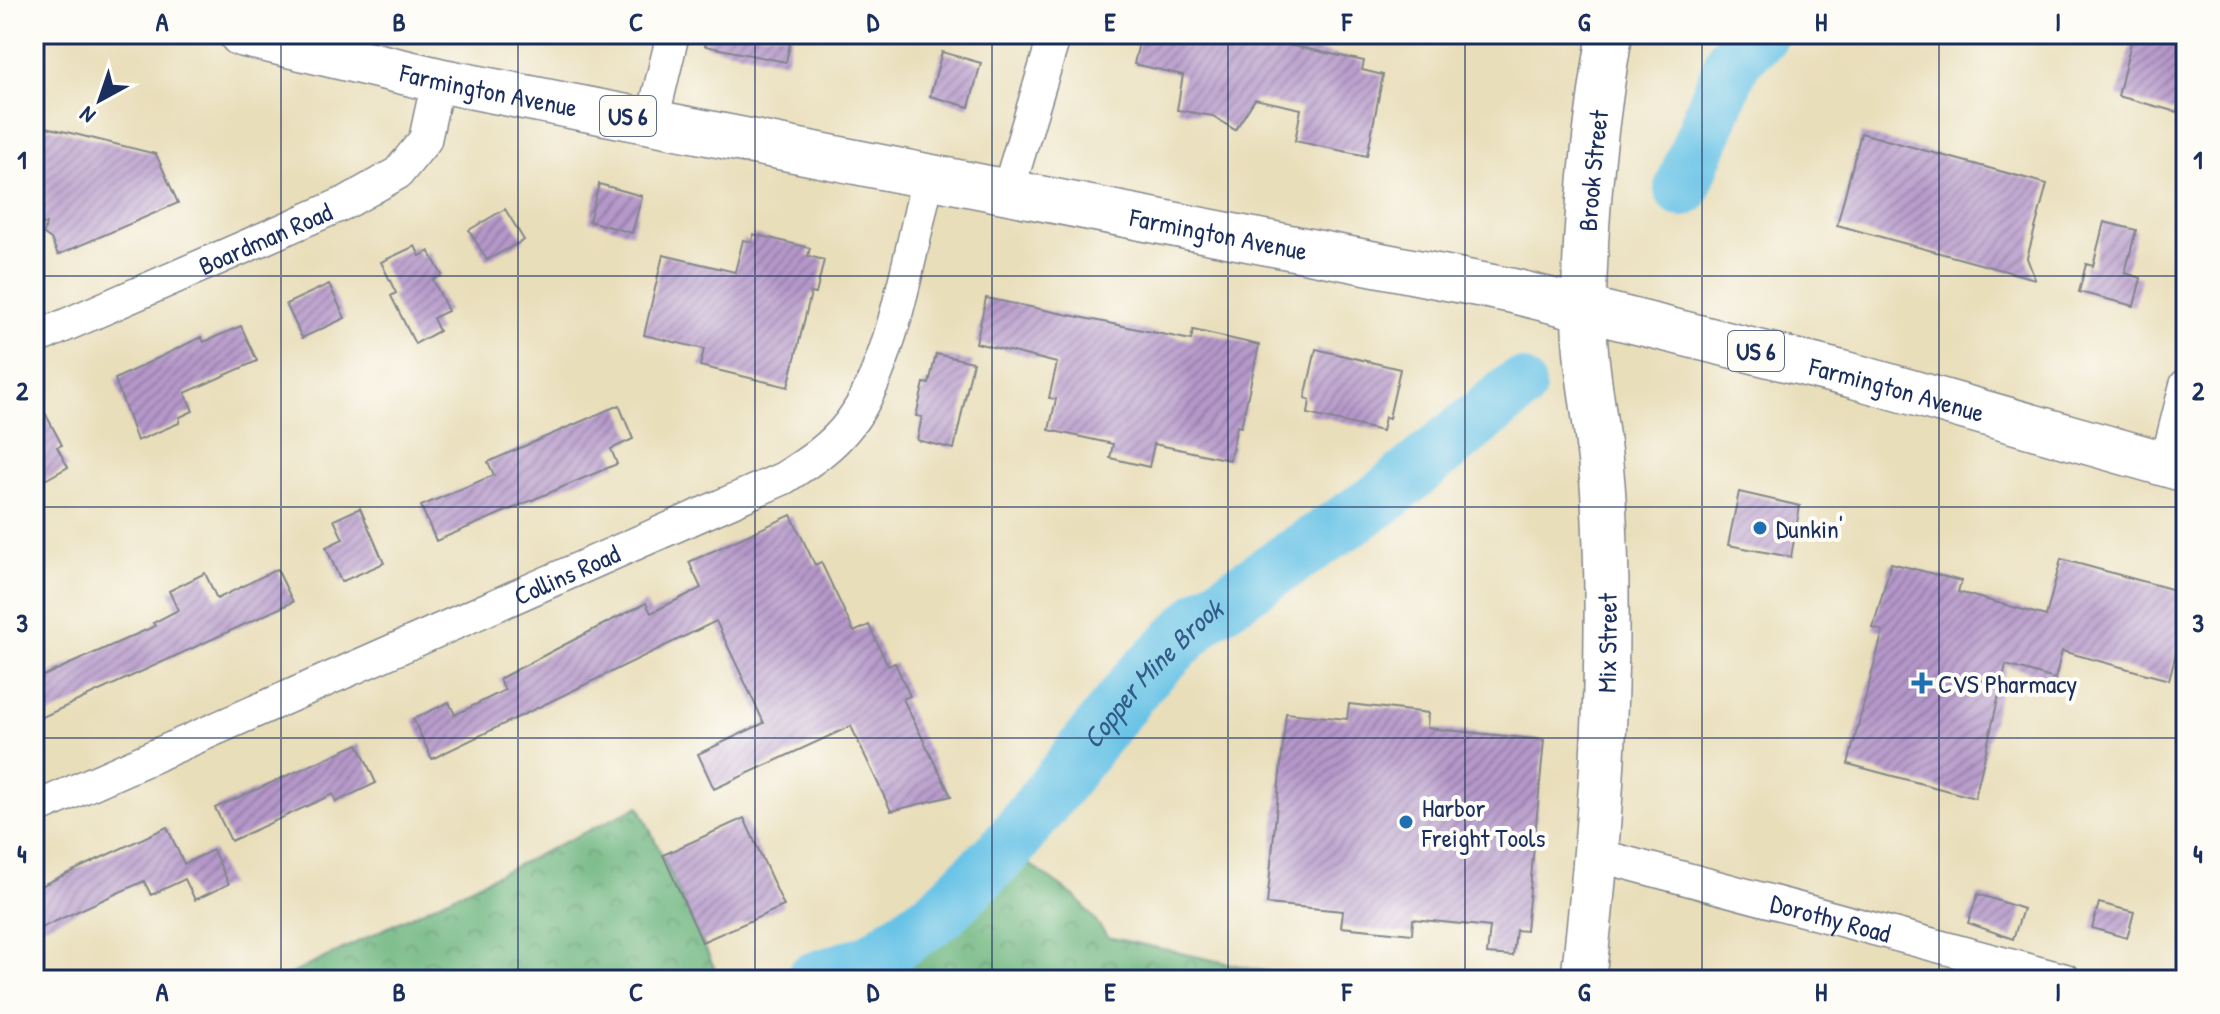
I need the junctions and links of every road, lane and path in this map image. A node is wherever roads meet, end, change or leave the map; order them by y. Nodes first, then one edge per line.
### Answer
1 (241, 34) edge
2 (673, 34) edge
3 (1055, 34) edge
4 (1610, 34) edge
5 (438, 80) junction
6 (652, 121) junction
7 (928, 178) junction
8 (1007, 194) junction
9 (1583, 307) junction
10 (34, 339) edge
11 (2186, 385) edge
12 (2176, 467) edge
13 (34, 809) edge
14 (1597, 855) junction
15 (1583, 980) edge
16 (2065, 980) edge

1 - 5 main road, Farmington Avenue / US 6
2 - 6 street
3 - 8 street
4 - 9 main road, Brook Street
5 - 6 main road, Farmington Avenue / US 6
5 - 10 street, Boardman Road
6 - 7 main road, Farmington Avenue / US 6
7 - 8 main road, Farmington Avenue / US 6
7 - 13 street, Collins Road
8 - 9 main road, Farmington Avenue / US 6
9 - 12 main road, Farmington Avenue / US 6
9 - 14 main road, Mix Street
11 - 12 street
14 - 15 main road, Mix Street
14 - 16 street, Dorothy Road

